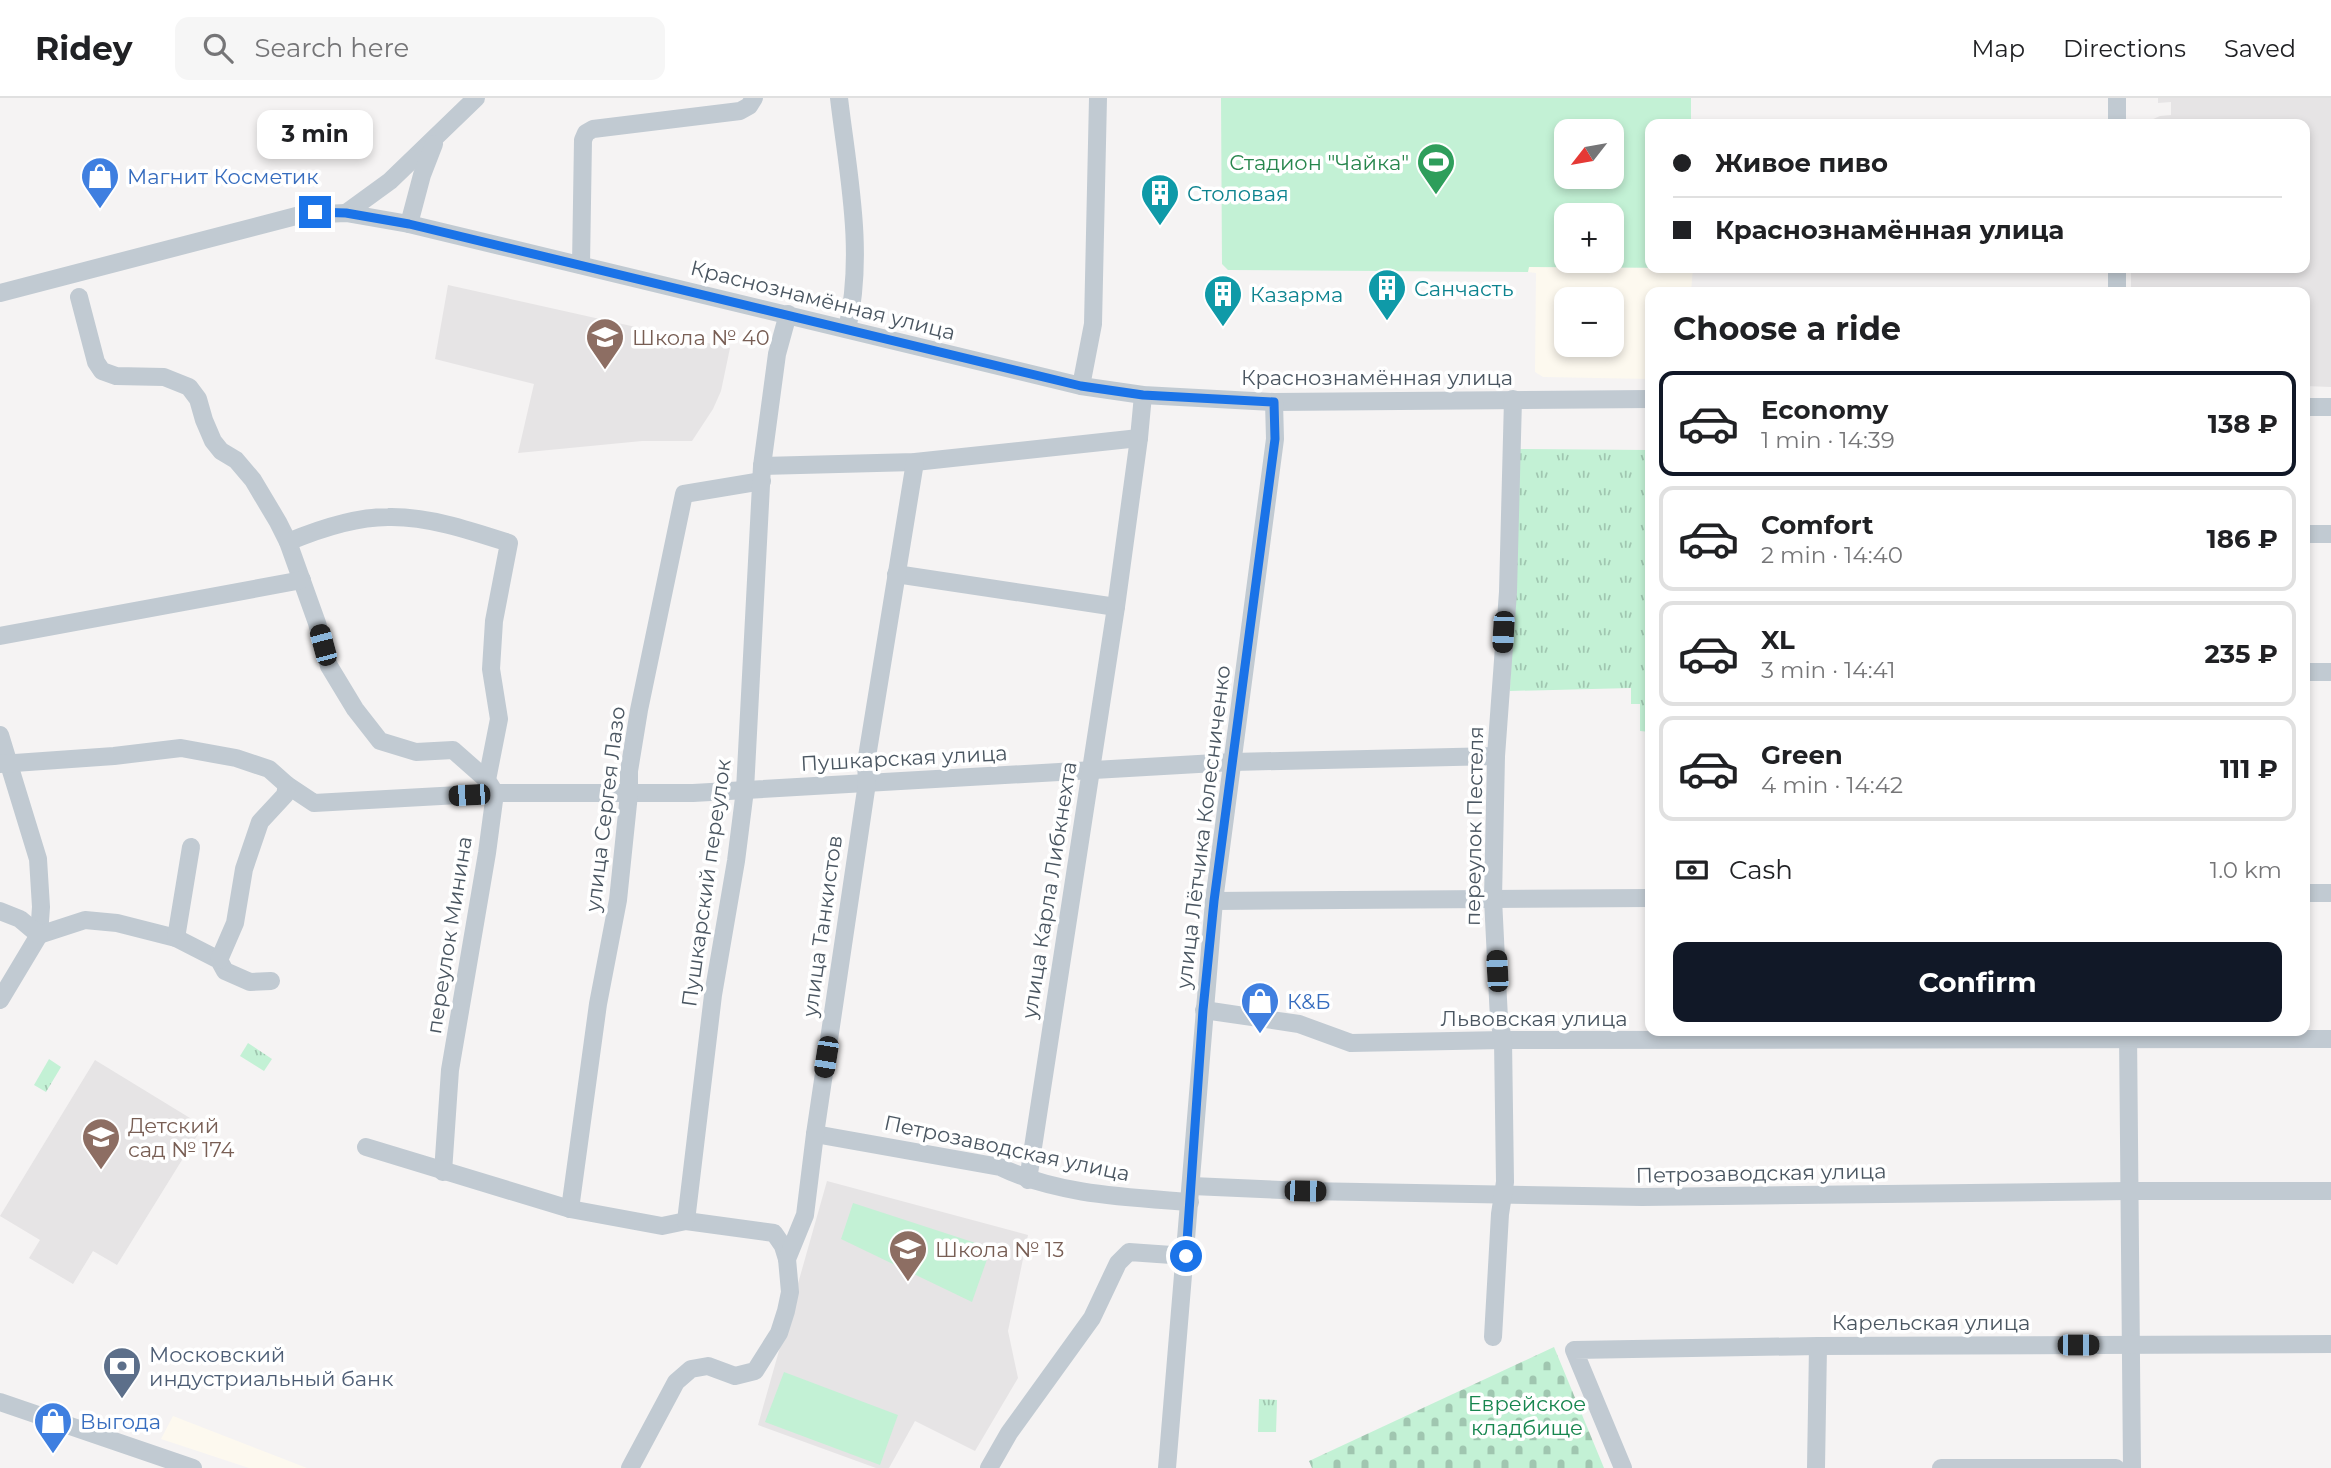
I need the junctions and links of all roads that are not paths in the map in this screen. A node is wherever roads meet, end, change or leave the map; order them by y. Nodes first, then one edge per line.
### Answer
1 (476, 98) edge
2 (754, 98) edge
3 (839, 98) edge
4 (1098, 98) edge
5 (2117, 98) edge
6 (2117, 119) edge
7 (435, 139) junction
8 (346, 213) junction
9 (409, 224) junction
10 (581, 265) junction
11 (0, 293) edge
12 (79, 297) dead end
13 (788, 314) junction
14 (847, 329) junction
15 (1081, 386) junction
16 (1143, 395) junction
17 (1513, 399) junction
18 (1645, 399) edge
19 (1274, 402) junction
20 (2310, 407) edge
21 (2331, 408) edge
22 (1139, 438) junction
23 (915, 461) junction
24 (762, 473) junction
25 (2310, 534) edge
26 (2331, 534) edge
27 (288, 542) junction
28 (896, 574) junction
29 (302, 580) junction
30 (1116, 607) junction
31 (0, 636) edge
32 (2310, 672) edge
33 (2331, 672) edge
34 (0, 735) edge
35 (1496, 756) junction
36 (1233, 762) junction
37 (5, 764) edge
38 (1091, 771) junction
39 (867, 783) junction
40 (286, 785) junction
41 (491, 787) junction
42 (745, 790) junction
43 (629, 794) junction
44 (191, 847) dead end
45 (2310, 893) edge
46 (2331, 893) edge
47 (1645, 898) edge
48 (1493, 899) junction
49 (1214, 901) junction
50 (0, 911) edge
51 (39, 935) junction
52 (176, 938) junction
53 (219, 960) junction
54 (271, 981) dead end
55 (0, 1000) edge
56 (1203, 1010) junction
57 (2128, 1036) edge
58 (2331, 1039) edge
59 (1503, 1040) junction
60 (815, 1133) junction
61 (366, 1147) dead end
62 (443, 1172) junction
63 (1028, 1180) junction
64 (2129, 1191) junction
65 (2331, 1191) edge
66 (1191, 1194) junction
67 (1503, 1194) junction
68 (570, 1209) junction
69 (686, 1221) junction
70 (1186, 1256) junction
71 (786, 1259) junction
72 (1493, 1337) dead end
73 (2331, 1344) edge
74 (2130, 1345) junction
75 (1818, 1346) junction
76 (0, 1402) edge
77 (192, 1468) edge
78 (630, 1468) edge
79 (989, 1468) edge
80 (1167, 1468) edge
81 (1623, 1468) edge
82 (1816, 1468) edge
83 (1941, 1468) edge
84 (2116, 1468) edge
85 (2132, 1468) edge

1 - 7 street
2 - 10 street
3 - 14 street
4 - 15 street
5 - 6 street
7 - 8 street
7 - 9 street
8 - 9 street, Краснознамённая улица
8 - 11 street, Краснознамённая улица
9 - 10 street, Краснознамённая улица
10 - 13 street, Краснознамённая улица
12 - 27 street
13 - 14 street, Краснознамённая улица
13 - 24 street, Пушкарский переулок
14 - 15 street, Краснознамённая улица
15 - 16 street, Краснознамённая улица
16 - 19 street, Краснознамённая улица
16 - 22 street, улица Карла Либкнехта
17 - 18 street, Краснознамённая улица
17 - 19 street, Краснознамённая улица
17 - 35 street, переулок Пестеля
19 - 36 street, улица Лётчика Колесниченко
20 - 21 street
22 - 23 street
22 - 30 street, улица Карла Либкнехта
23 - 24 street
23 - 28 street, улица Танкистов
24 - 42 street, Пушкарский переулок
24 - 43 street, улица Сергея Лазо
25 - 26 street
27 - 29 street
27 - 41 street, переулок Минина
28 - 30 street
28 - 39 street, улица Танкистов
29 - 31 street
29 - 41 street
30 - 38 street, улица Карла Либкнехта
32 - 33 street
34 - 37 street
35 - 36 street, Пушкарская улица
35 - 48 street, переулок Пестеля
36 - 38 street, Пушкарская улица
36 - 49 street, улица Лётчика Колесниченко
37 - 40 street
37 - 51 street
38 - 39 street, Пушкарская улица
38 - 63 street, улица Карла Либкнехта
39 - 42 street, Пушкарская улица
39 - 60 street, улица Танкистов
40 - 41 street, Пушкарская улица
40 - 53 street
41 - 43 street, Пушкарская улица
41 - 62 street, переулок Минина
42 - 43 street, Пушкарская улица
42 - 69 street, Пушкарский переулок
43 - 68 street, улица Сергея Лазо
44 - 52 street
45 - 46 street
47 - 48 street
48 - 49 street
48 - 59 street, переулок Пестеля
49 - 56 street, улица Лётчика Колесниченко
50 - 51 street
51 - 52 street
51 - 55 street
52 - 53 street
53 - 54 street
56 - 59 street, Львовская улица
56 - 66 street, улица Лётчика Колесниченко
57 - 58 street, Львовская улица
57 - 59 street, Львовская улица
57 - 64 street
59 - 67 street, переулок Пестеля
60 - 63 street, Петрозаводская улица
60 - 71 street, улица Танкистов
61 - 62 street
62 - 68 street
63 - 66 street, Петрозаводская улица
64 - 65 street, Петрозаводская улица
64 - 67 street, Петрозаводская улица
64 - 74 street
66 - 67 street, Петрозаводская улица
66 - 70 street, улица Лётчика Колесниченко
67 - 72 street, переулок Пестеля
68 - 69 street
69 - 71 street
70 - 79 street
70 - 80 street, улица Лётчика Колесниченко
71 - 78 street, улица Танкистов
73 - 74 street, Карельская улица
74 - 75 street, Карельская улица
74 - 85 street
75 - 81 street, Карельская улица
75 - 82 street
76 - 77 street
83 - 84 street

